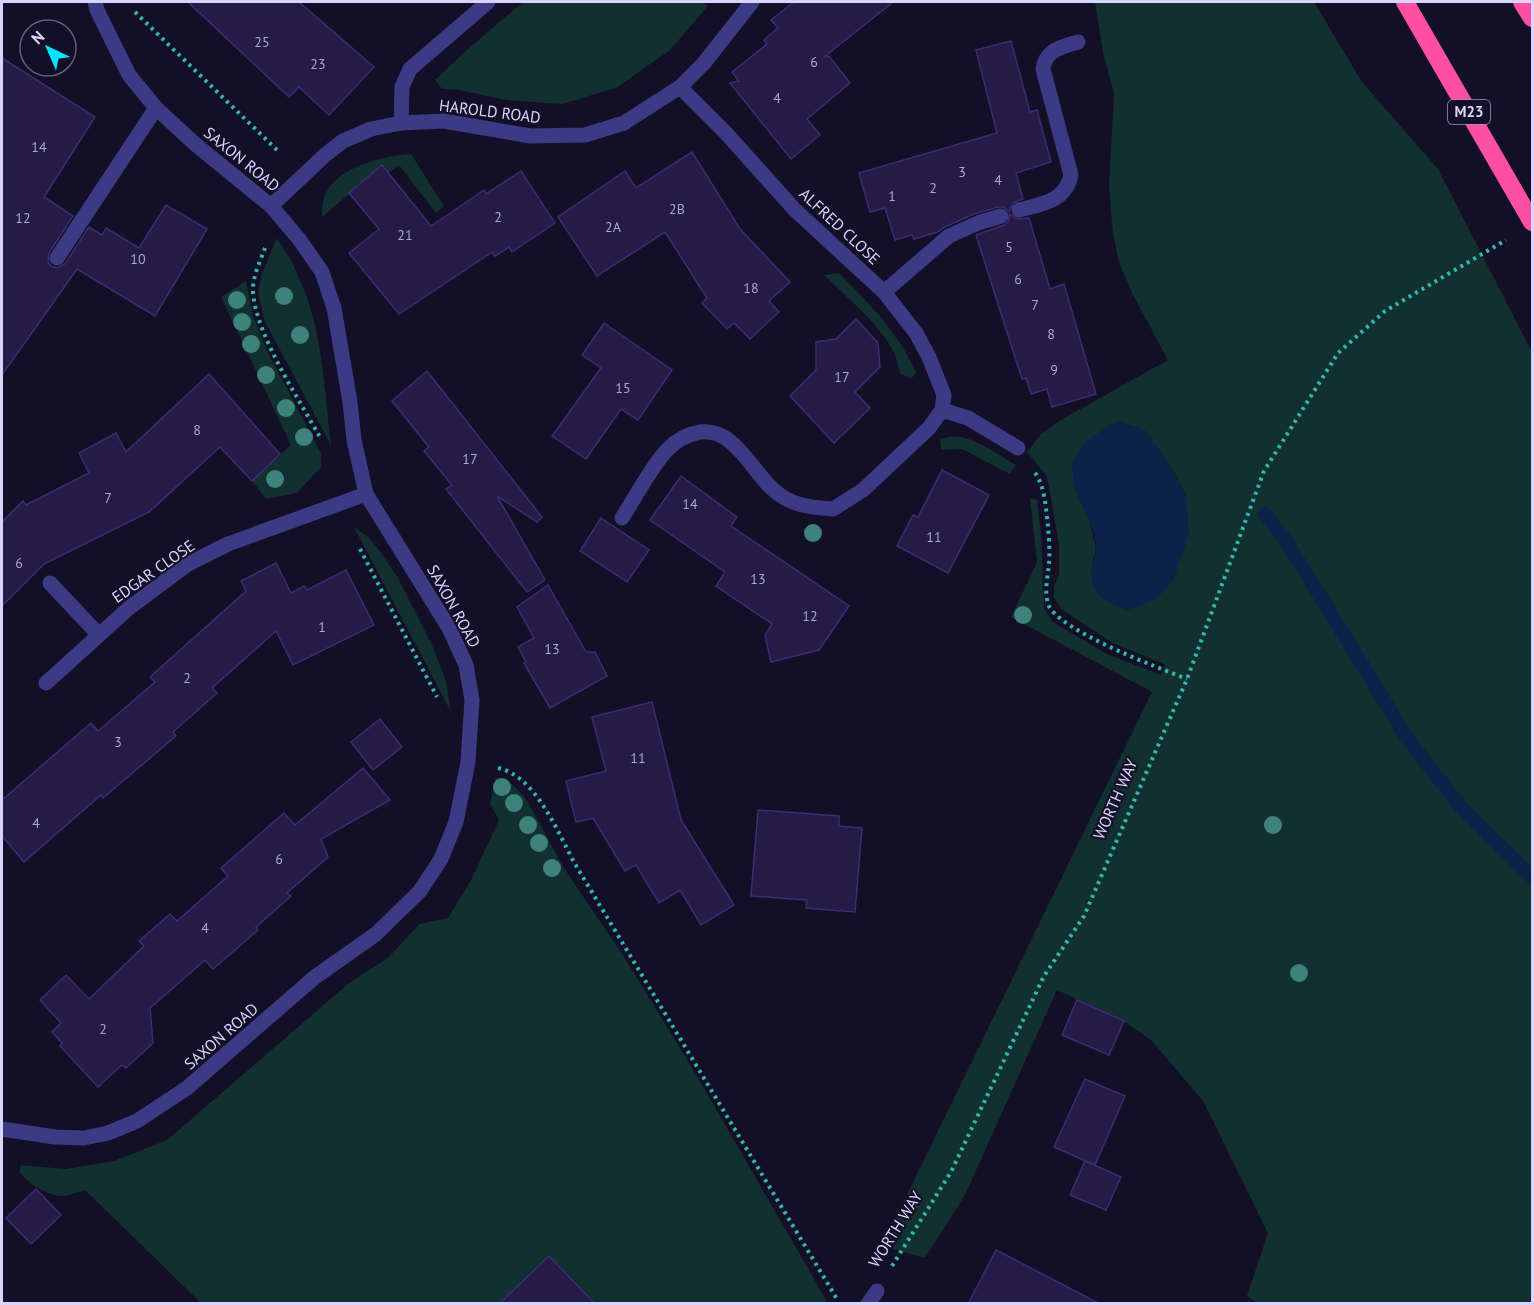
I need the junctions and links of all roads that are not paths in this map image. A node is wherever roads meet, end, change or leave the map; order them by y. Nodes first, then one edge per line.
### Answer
1 (95, 2) edge
2 (488, 2) edge
3 (752, 2) edge
4 (1405, 2) edge
5 (1522, 2) edge
6 (1533, 18) edge
7 (1078, 42) dead end
8 (680, 87) junction
9 (156, 108) junction
10 (401, 123) junction
11 (274, 210) junction
12 (1019, 210) dead end
13 (1001, 216) dead end
14 (1533, 222) edge
15 (57, 258) dead end
16 (884, 292) junction
17 (942, 410) junction
18 (1018, 448) road end
19 (366, 494) junction
20 (622, 518) dead end
21 (50, 583) dead end
22 (99, 635) junction
23 (46, 683) dead end
24 (2, 1129) edge

1 - 9 street, SAXON ROAD
2 - 10 street
3 - 8 street, HAROLD ROAD
4 - 14 highway, M23
5 - 6 highway
7 - 12 street
8 - 10 street, HAROLD ROAD
8 - 16 street, ALFRED CLOSE
9 - 11 street, SAXON ROAD
9 - 15 street
10 - 11 street, HAROLD ROAD
11 - 19 street, SAXON ROAD
13 - 16 street
16 - 17 street, ALFRED CLOSE
17 - 18 street
17 - 20 street
19 - 22 street, EDGAR CLOSE
19 - 24 street, SAXON ROAD
21 - 22 street
22 - 23 street, EDGAR CLOSE

